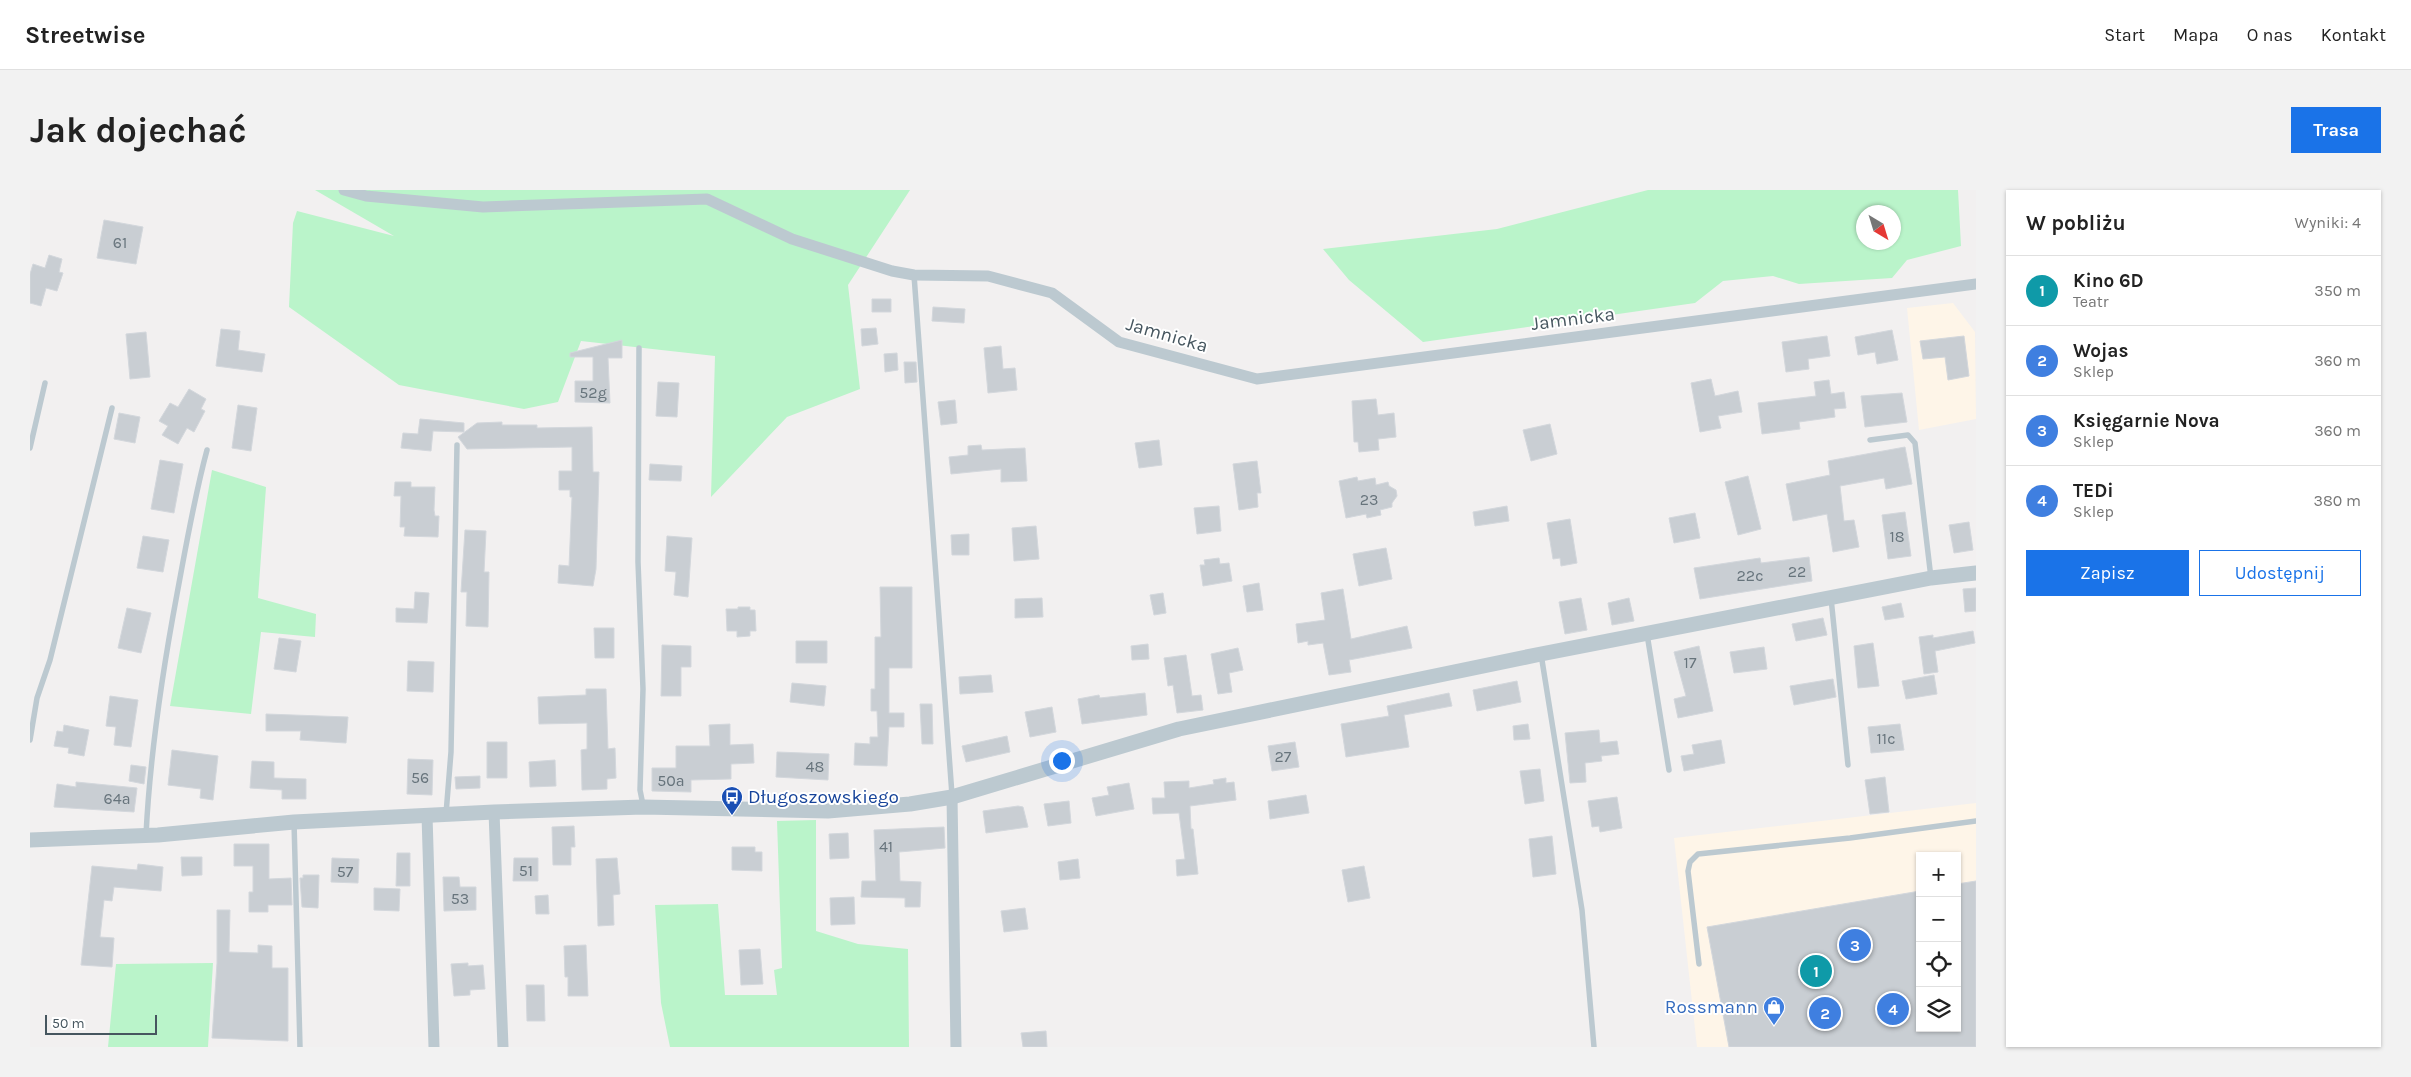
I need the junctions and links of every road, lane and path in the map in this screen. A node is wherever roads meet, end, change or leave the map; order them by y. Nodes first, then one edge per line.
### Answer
1 (344, 190) edge
2 (914, 275) junction
3 (1976, 284) edge
4 (639, 348) dead end
5 (44, 383) dead end
6 (112, 408) dead end
7 (1870, 440) dead end
8 (457, 445) dead end
9 (30, 448) edge
10 (207, 450) dead end
11 (1976, 572) edge
12 (1931, 578) junction
13 (1831, 598) junction
14 (1647, 634) junction
15 (1540, 654) junction
16 (30, 740) edge
17 (1848, 765) dead end
18 (1669, 770) dead end
19 (952, 797) junction
20 (643, 807) junction
21 (494, 812) junction
22 (446, 814) junction
23 (428, 815) junction
24 (1976, 821) edge
25 (294, 822) junction
26 (146, 835) junction
27 (30, 840) edge
28 (1698, 964) dead end
29 (300, 1047) edge
30 (434, 1047) edge
31 (503, 1047) edge
32 (956, 1047) edge
33 (1594, 1047) edge

1 - 2 street, Jamnicka
2 - 3 street, Jamnicka
2 - 19 lane
4 - 20 lane
5 - 9 lane
6 - 16 lane
7 - 12 lane
8 - 22 lane
10 - 26 lane
11 - 12 street
12 - 13 street
13 - 14 street
13 - 17 lane
14 - 15 street
14 - 18 lane
15 - 19 street
15 - 33 lane
19 - 20 street
19 - 32 street
20 - 21 street
21 - 22 street
21 - 31 street
22 - 23 street
23 - 25 street
23 - 30 street
24 - 28 lane
25 - 26 street
25 - 29 lane
26 - 27 street

